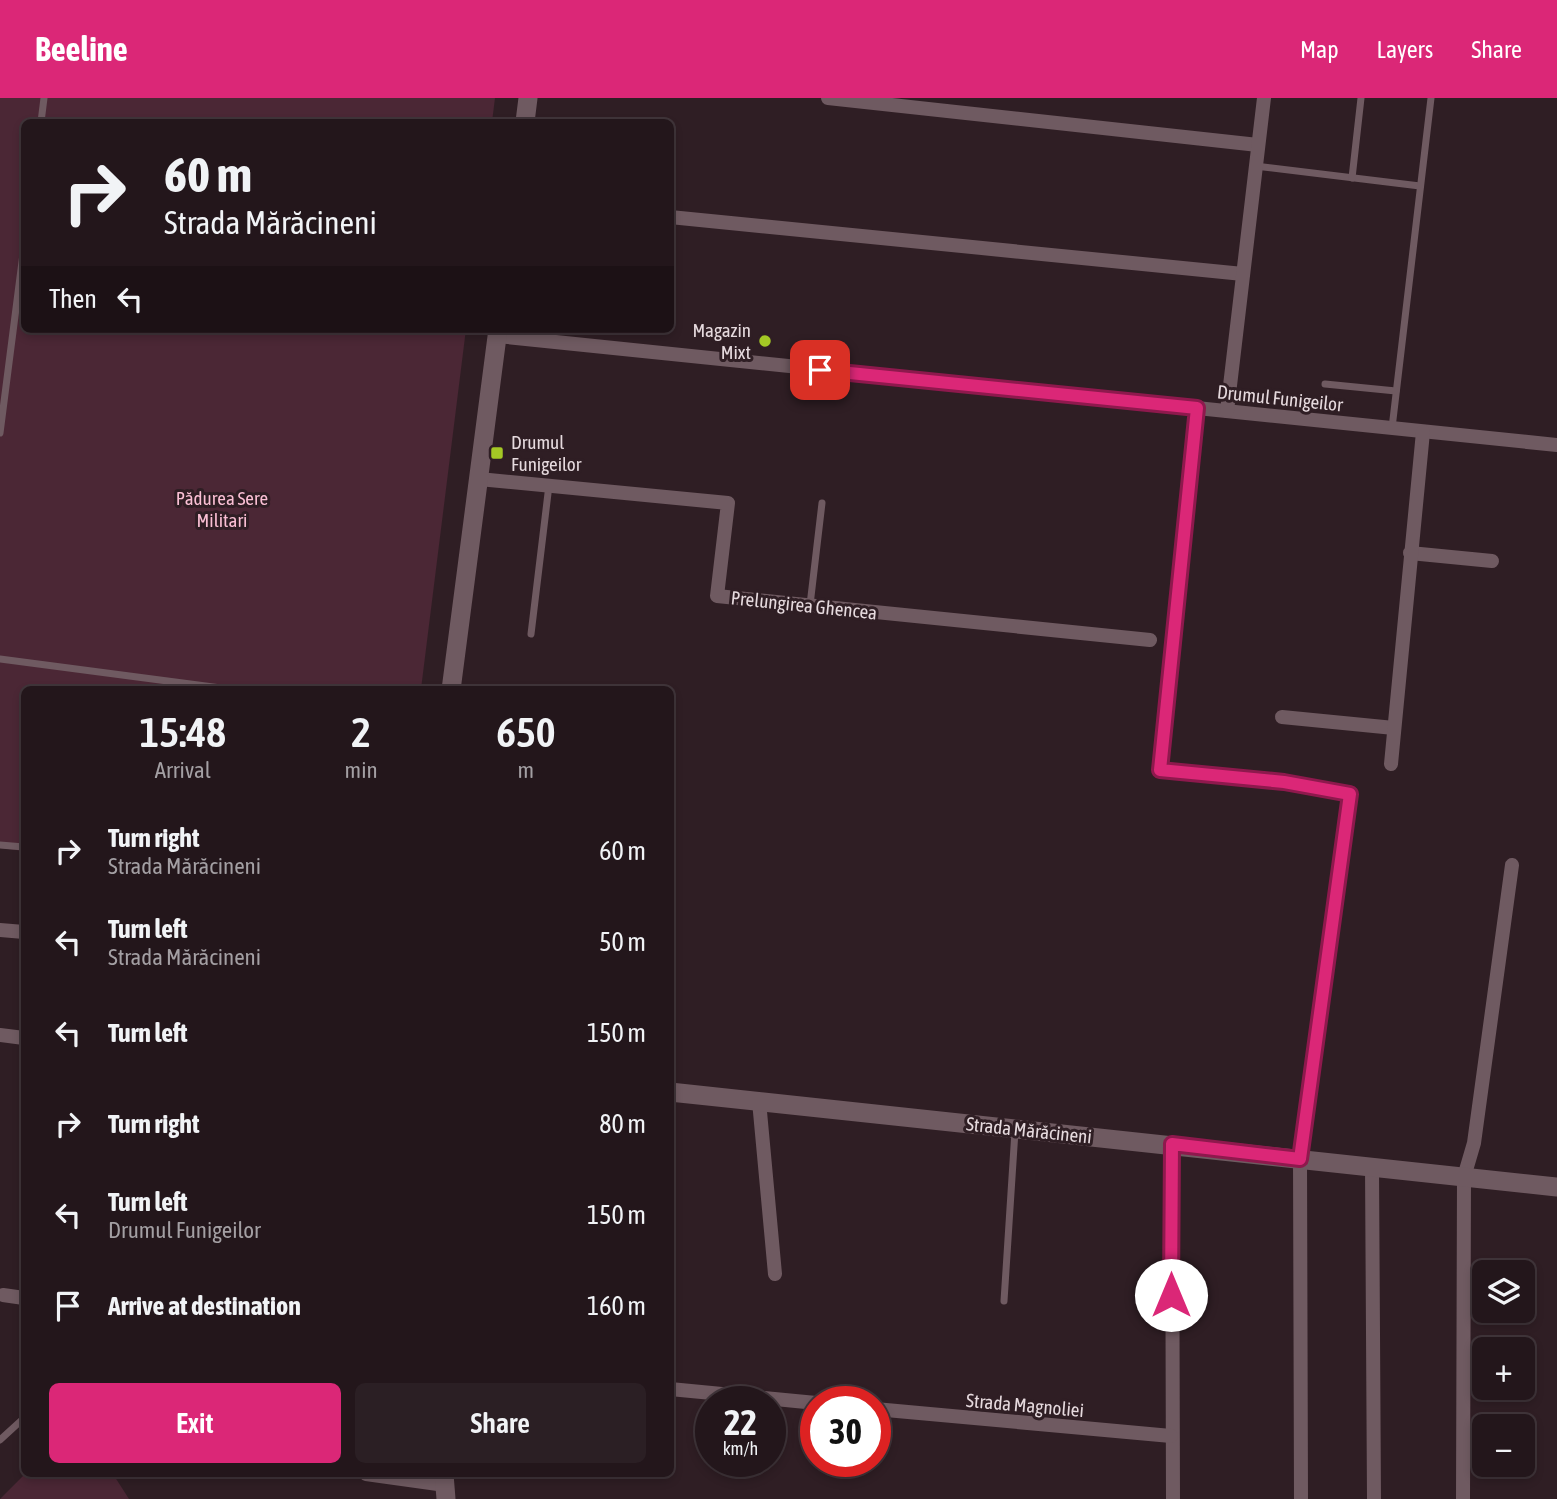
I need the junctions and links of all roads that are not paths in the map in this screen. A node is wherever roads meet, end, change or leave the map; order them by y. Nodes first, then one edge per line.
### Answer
1 (44, 98) edge
2 (528, 98) edge
3 (828, 98) edge
4 (1264, 98) edge
5 (1361, 98) edge
6 (1431, 98) edge
7 (41, 119) edge
8 (525, 119) edge
9 (1258, 145) junction
10 (1255, 166) junction
11 (1352, 178) junction
12 (1420, 187) junction
13 (674, 217) edge
14 (21, 269) edge
15 (1243, 274) junction
16 (498, 333) edge
17 (1325, 384) dead end
18 (1396, 391) junction
19 (1197, 408) junction
20 (1227, 411) junction
21 (1392, 428) junction
22 (1423, 432) junction
23 (0, 433) edge
24 (1557, 445) edge
25 (479, 479) junction
26 (549, 485) junction
27 (822, 503) dead end
28 (1410, 553) junction
29 (1492, 561) dead end
30 (810, 606) junction
31 (531, 634) dead end
32 (1150, 640) dead end
33 (0, 659) edge
34 (206, 686) edge
35 (452, 686) edge
36 (1282, 717) dead end
37 (1394, 728) junction
38 (1391, 764) dead end
39 (0, 845) edge
40 (21, 847) edge
41 (1512, 864) dead end
42 (0, 930) edge
43 (21, 932) edge
44 (0, 1035) edge
45 (21, 1038) edge
46 (674, 1091) edge
47 (759, 1101) junction
48 (1015, 1129) junction
49 (1172, 1144) junction
50 (1300, 1159) junction
51 (1372, 1167) junction
52 (1464, 1177) junction
53 (1557, 1187) edge
54 (775, 1274) dead end
55 (3, 1295) dead end
56 (21, 1298) edge
57 (1004, 1301) dead end
58 (674, 1389) edge
59 (800, 1401) edge
60 (891, 1410) edge
61 (21, 1421) edge
62 (1171, 1436) junction
63 (0, 1440) edge
64 (386, 1477) edge
65 (445, 1486) edge
66 (1173, 1499) edge
67 (1301, 1499) edge
68 (1374, 1499) edge
69 (1463, 1499) edge

1 - 7 lane
2 - 8 street
3 - 9 street
4 - 9 street
5 - 11 lane
6 - 12 lane
9 - 10 street
10 - 11 lane
10 - 15 street
11 - 12 lane
12 - 18 lane
13 - 15 street
14 - 23 lane
15 - 20 street
16 - 19 street, Drumul Funigeilor
16 - 25 street
17 - 18 lane
18 - 21 lane
19 - 20 street, Drumul Funigeilor
19 - 50 street
20 - 21 street, Drumul Funigeilor
21 - 22 street, Drumul Funigeilor
22 - 24 street, Drumul Funigeilor
22 - 28 street
25 - 26 street, Prelungirea Ghencea
25 - 35 street
26 - 30 street, Prelungirea Ghencea
26 - 31 lane
27 - 30 lane
28 - 29 street
28 - 37 street
30 - 32 street, Prelungirea Ghencea
33 - 34 lane
36 - 37 street
37 - 38 street
39 - 40 lane
41 - 52 street
42 - 43 street
44 - 45 street
46 - 47 street, Strada Mărăcineni
47 - 48 street, Strada Mărăcineni
47 - 54 street
48 - 49 street, Strada Mărăcineni
48 - 57 lane
49 - 50 street, Strada Mărăcineni
49 - 62 street
50 - 51 street, Strada Mărăcineni
50 - 67 street
51 - 52 street, Strada Mărăcineni
51 - 68 street
52 - 53 street, Strada Mărăcineni
52 - 69 street
55 - 56 street
58 - 59 street
60 - 62 street, Strada Magnoliei
61 - 63 lane
62 - 66 street
64 - 65 street

